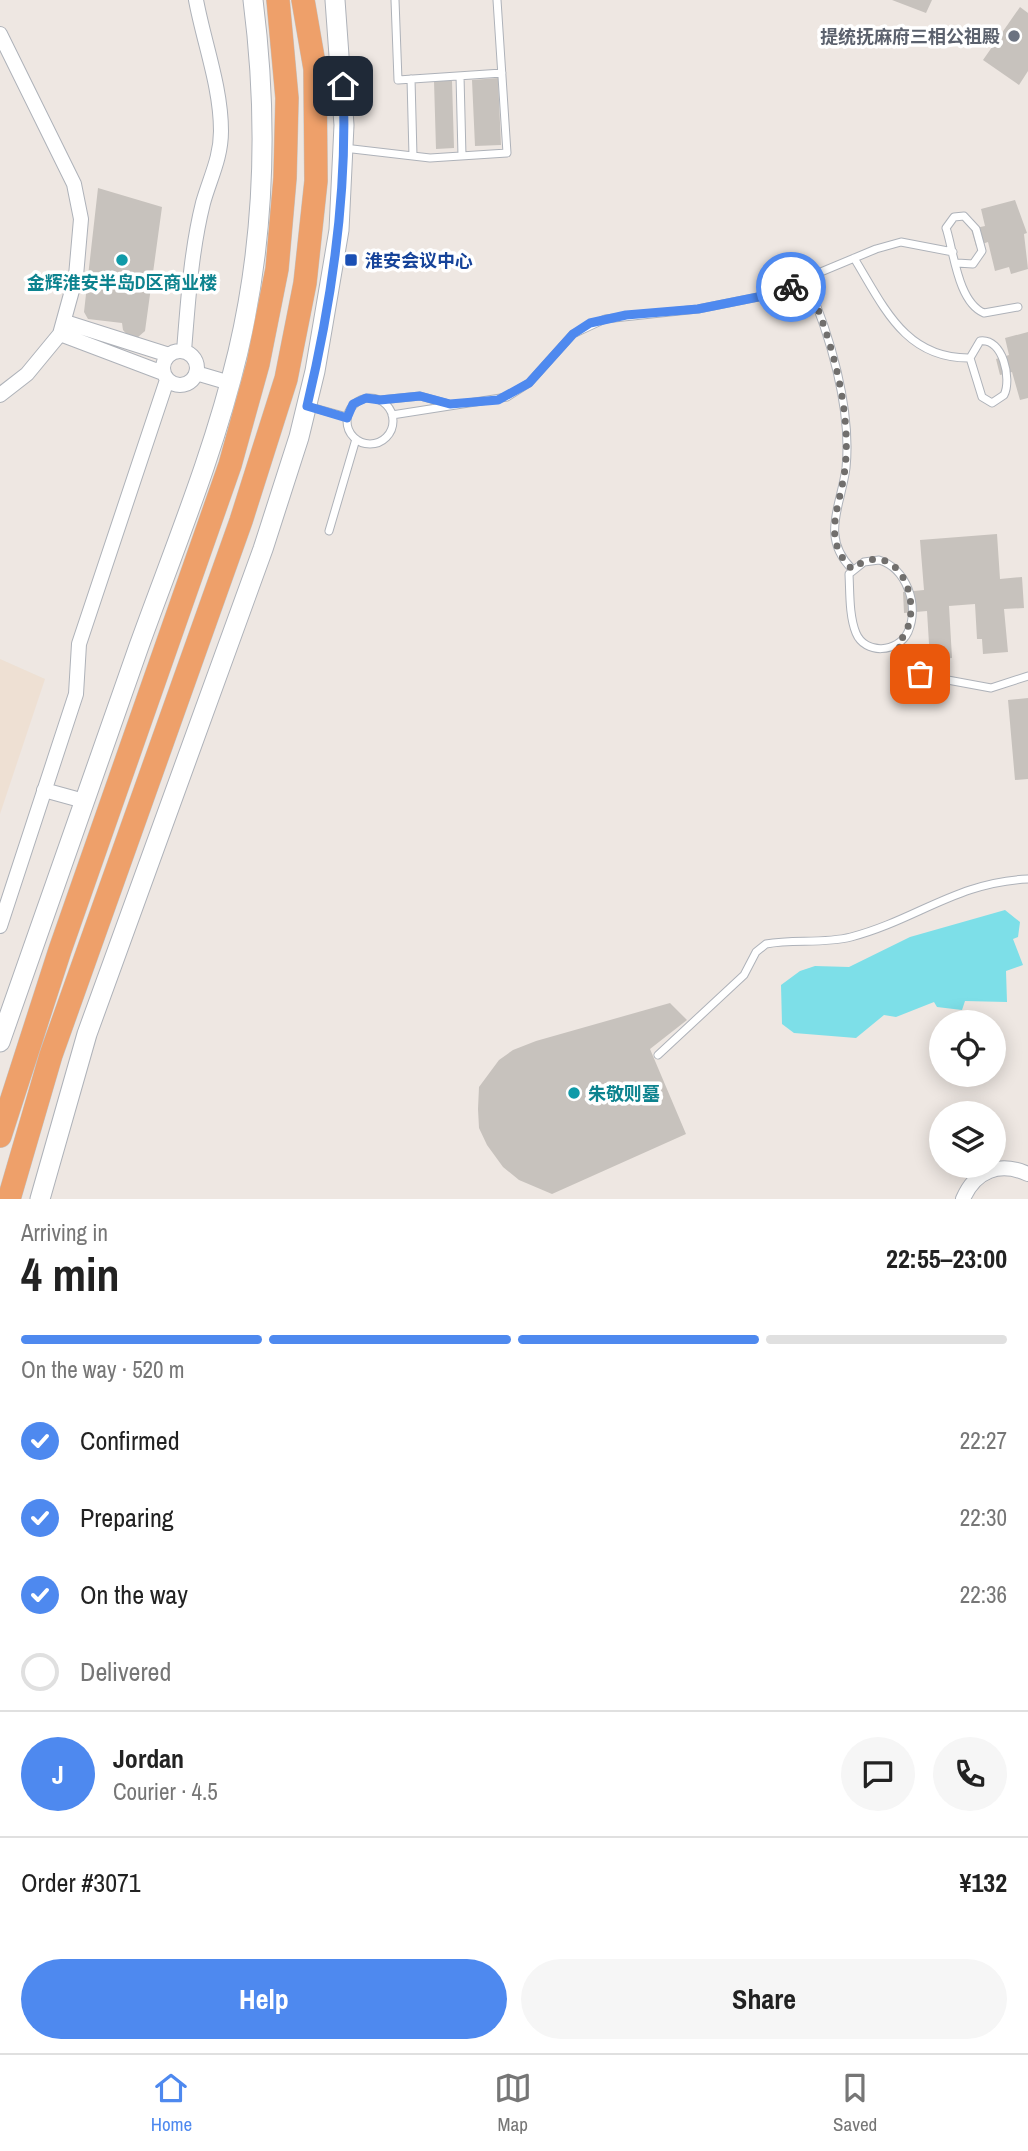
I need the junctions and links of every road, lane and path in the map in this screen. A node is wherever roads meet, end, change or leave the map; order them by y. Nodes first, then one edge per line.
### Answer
1 (195, 0) edge
2 (253, 0) edge
3 (278, 0) edge
4 (303, 0) edge
5 (335, 0) edge
6 (395, 0) edge
7 (497, 0) edge
8 (0, 34) edge
9 (502, 73) junction
10 (460, 76) junction
11 (411, 79) junction
12 (344, 148) junction
13 (414, 156) junction
14 (462, 156) junction
15 (953, 252) junction
16 (854, 258) junction
17 (957, 263) junction
18 (806, 280) junction
19 (1018, 307) dead end
20 (62, 328) junction
21 (184, 351) junction
22 (169, 355) junction
23 (970, 358) junction
24 (196, 373) junction
25 (165, 377) junction
26 (236, 385) junction
27 (0, 395) edge
28 (286, 400) dead end
29 (380, 400) junction
30 (450, 404) junction
31 (307, 406) junction
32 (392, 415) junction
33 (347, 418) junction
34 (356, 439) junction
35 (329, 531) dead end
36 (852, 569) junction
37 (897, 644) junction
38 (1028, 676) edge
39 (44, 790) junction
40 (84, 802) junction
41 (1028, 879) edge
42 (0, 926) edge
43 (0, 1042) edge
44 (658, 1055) dead end
45 (0, 1136) edge
46 (1028, 1174) edge
47 (9, 1199) edge
48 (40, 1199) edge
49 (963, 1199) edge

1 - 21 street
2 - 26 main road
3 - 45 highway
4 - 47 highway
5 - 12 main road
6 - 11 lane
7 - 9 lane
8 - 20 street
9 - 10 lane
9 - 14 lane
10 - 11 lane
10 - 14 lane
11 - 13 lane
12 - 13 lane
12 - 31 main road
13 - 14 lane
15 - 16 lane
15 - 17 lane
15 - 17 lane
16 - 18 lane
16 - 23 lane
17 - 19 lane
18 - 30 lane
18 - 36 lane
20 - 22 street
20 - 25 street
20 - 27 street
21 - 22 street
21 - 24 street
22 - 25 street
23 - 23 lane
24 - 25 street
24 - 26 street
25 - 39 street
26 - 40 main road
28 - 31 main road
29 - 30 lane
29 - 32 lane
29 - 33 lane
30 - 32 lane
31 - 33 lane
31 - 48 main road
32 - 34 lane
33 - 34 lane
34 - 35 lane
36 - 37 lane
36 - 37 lane
37 - 38 lane
39 - 40 street
39 - 42 street
40 - 43 main road
41 - 44 lane
46 - 49 street

